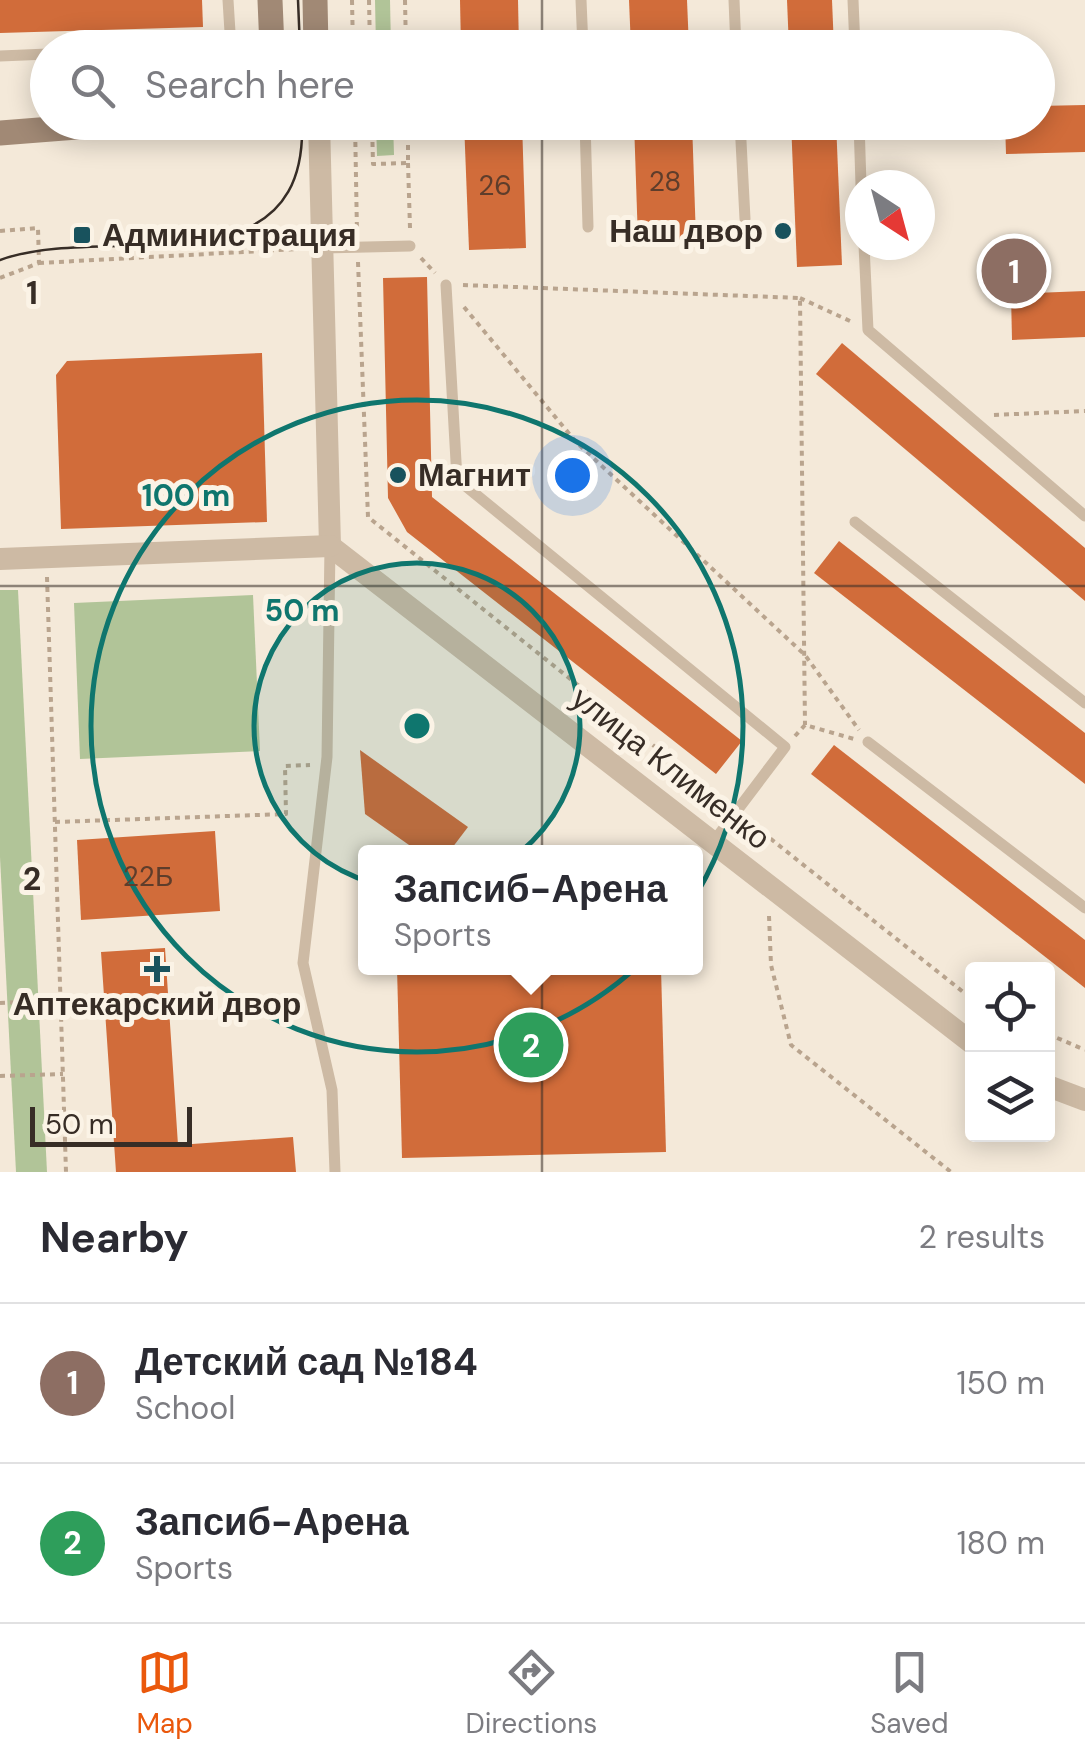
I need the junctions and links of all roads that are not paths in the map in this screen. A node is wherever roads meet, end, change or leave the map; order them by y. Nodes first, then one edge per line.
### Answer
1 (228, 0) edge
2 (270, 0) edge
3 (315, 0) edge
4 (581, 0) edge
5 (734, 0) edge
6 (853, 0) edge
7 (230, 30) edge
8 (271, 30) edge
9 (316, 30) edge
10 (582, 30) edge
11 (735, 30) edge
12 (854, 30) edge
13 (30, 55) edge
14 (0, 56) edge
15 (30, 131) edge
16 (0, 133) edge
17 (315, 140) edge
18 (586, 140) edge
19 (741, 140) edge
20 (859, 140) edge
21 (861, 170) edge
22 (745, 218) dead end
23 (588, 227) dead end
24 (410, 246) road end
25 (322, 248) junction
26 (865, 260) edge
27 (446, 284) road end
28 (1085, 516) edge
29 (854, 522) dead end
30 (330, 546) junction
31 (0, 559) edge
32 (1085, 703) edge
33 (868, 742) road end
34 (714, 841) junction
35 (1085, 908) edge
36 (965, 1039) edge
37 (1055, 1089) edge
38 (1085, 1100) edge
39 (335, 1172) edge

1 - 7 lane
2 - 8 street
3 - 9 street
4 - 10 lane
5 - 11 lane
6 - 12 lane
13 - 14 lane
15 - 16 street
17 - 25 street
18 - 23 lane
19 - 22 lane
20 - 21 lane
24 - 25 lane
25 - 30 street
26 - 28 lane
27 - 34 lane
29 - 32 lane
30 - 31 street
30 - 34 street, улица Клименко
30 - 39 lane
33 - 35 lane
34 - 36 street, улица Клименко
37 - 38 street

